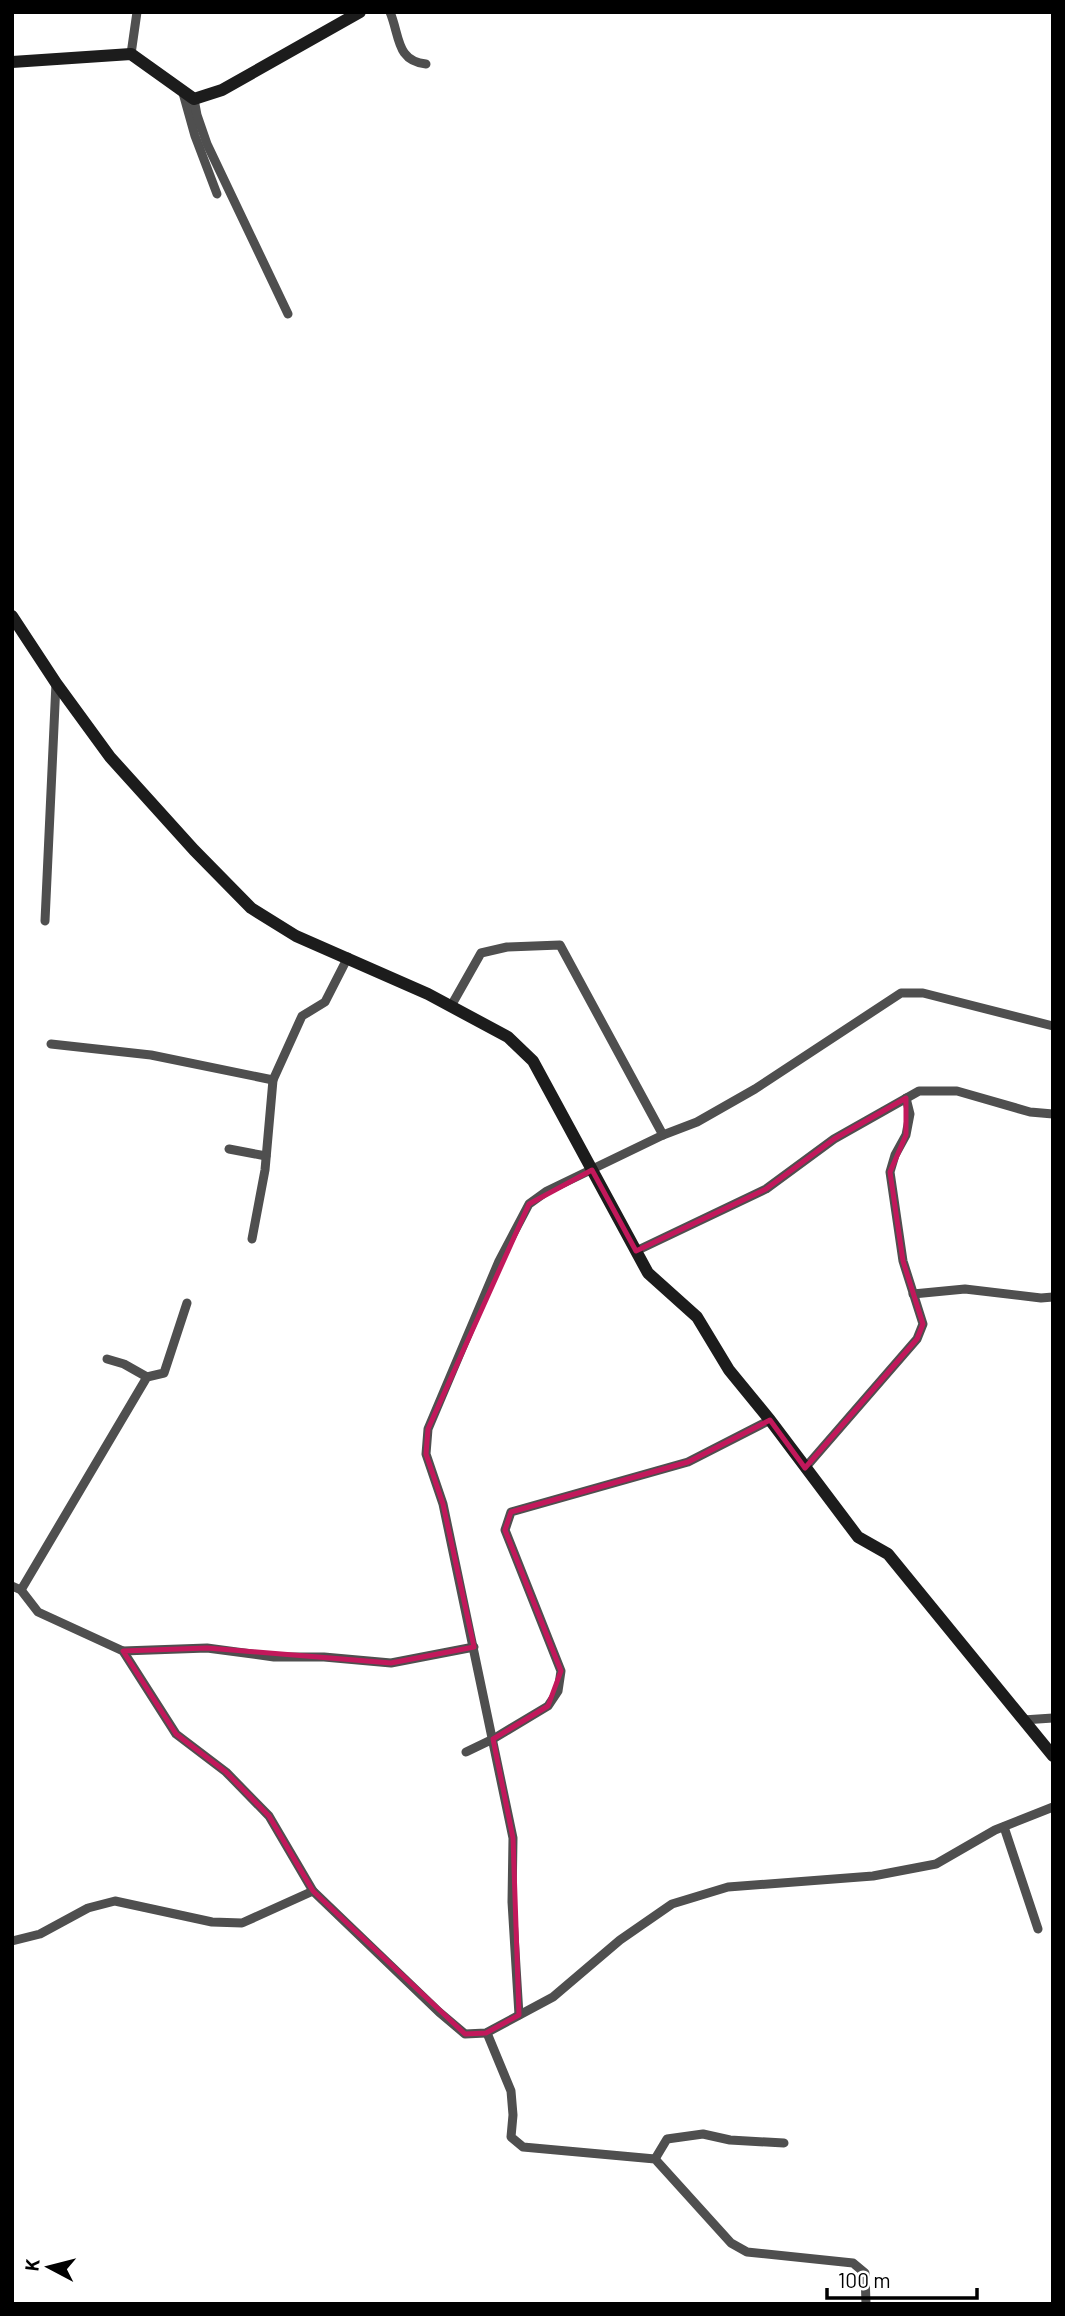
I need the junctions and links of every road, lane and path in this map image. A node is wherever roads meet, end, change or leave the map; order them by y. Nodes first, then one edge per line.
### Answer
1 (137, 12) edge
2 (360, 12) edge
3 (390, 12) edge
4 (131, 54) junction
5 (12, 62) edge
6 (426, 64) dead end
7 (189, 96) junction
8 (217, 194) dead end
9 (288, 314) dead end
10 (12, 616) edge
11 (56, 683) junction
12 (45, 921) dead end
13 (348, 957) junction
14 (451, 1006) junction
15 (1053, 1026) edge
16 (51, 1044) dead end
17 (273, 1080) junction
18 (906, 1098) junction
19 (1053, 1114) edge
20 (663, 1135) junction
21 (229, 1149) dead end
22 (267, 1156) junction
23 (592, 1170) junction
24 (252, 1239) dead end
25 (636, 1251) junction
26 (913, 1294) junction
27 (1053, 1297) edge
28 (187, 1303) dead end
29 (107, 1359) dead end
30 (147, 1377) junction
31 (770, 1420) junction
32 (806, 1468) junction
33 (16, 1588) edge
34 (474, 1647) junction
35 (124, 1650) junction
36 (1053, 1717) edge
37 (1023, 1720) junction
38 (493, 1739) junction
39 (466, 1752) dead end
40 (1053, 1756) edge
41 (1053, 1807) edge
42 (1004, 1827) junction
43 (313, 1891) junction
44 (1038, 1929) dead end
45 (12, 1941) edge
46 (519, 2015) junction
47 (487, 2033) junction
48 (784, 2143) dead end
49 (655, 2159) junction
50 (866, 2304) edge

1 - 4 street
2 - 7 street
3 - 6 street
4 - 5 street
4 - 7 street
7 - 8 street
7 - 9 street
10 - 11 street
11 - 12 street
11 - 13 street
13 - 14 street
13 - 17 street
14 - 20 street
14 - 23 street
15 - 20 street
16 - 17 street
17 - 22 street
18 - 19 street
18 - 25 street
18 - 26 street
20 - 23 street
21 - 22 street
22 - 24 street
23 - 25 street
23 - 34 street
25 - 31 street
26 - 27 street
26 - 32 street
28 - 30 street
29 - 30 street
30 - 33 street
31 - 32 street
31 - 38 street
32 - 37 street
33 - 35 street
34 - 35 street
34 - 38 street
35 - 43 street
36 - 37 street
37 - 40 street
38 - 39 street
38 - 46 street
41 - 42 street
42 - 44 street
42 - 46 street
43 - 45 street
43 - 47 street
46 - 47 street
47 - 49 street
48 - 49 street
49 - 50 street

